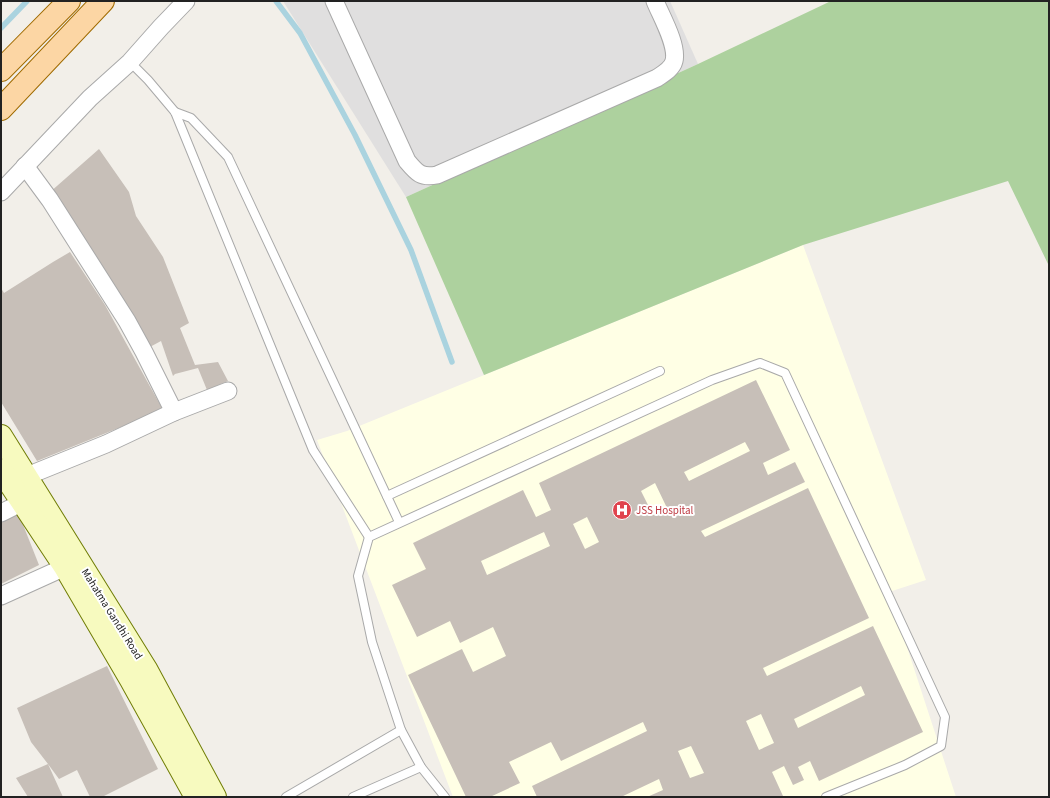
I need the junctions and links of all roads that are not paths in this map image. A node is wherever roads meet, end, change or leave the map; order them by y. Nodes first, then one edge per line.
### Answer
1 (69, 1) edge
2 (103, 1) edge
3 (186, 1) edge
4 (334, 1) edge
5 (655, 1) edge
6 (130, 62) junction
7 (1, 70) edge
8 (1, 109) edge
9 (175, 112) junction
10 (25, 166) junction
11 (1, 192) edge
12 (660, 371) dead end
13 (228, 391) dead end
14 (174, 412) junction
15 (1, 436) edge
16 (1, 470) edge
17 (27, 476) junction
18 (387, 496) junction
19 (23, 502) junction
20 (1, 513) edge
21 (399, 522) junction
22 (369, 537) junction
23 (65, 567) junction
24 (1, 596) edge
25 (401, 730) junction
26 (421, 767) junction
27 (196, 797) edge
28 (215, 797) edge
29 (286, 797) edge
30 (353, 797) edge
31 (445, 797) edge
32 (826, 797) edge

1 - 7 main road
2 - 8 main road
3 - 6 street
4 - 5 street
6 - 9 lane
6 - 10 street
9 - 18 lane
9 - 22 lane
10 - 11 street
10 - 14 street
12 - 18 lane
13 - 14 street
14 - 17 street
15 - 17 main road, Mahatma Gandhi Road
16 - 19 main road, Mahatma Gandhi Road
17 - 28 main road, Mahatma Gandhi Road
18 - 21 lane
19 - 20 street
19 - 23 main road, Mahatma Gandhi Road
21 - 22 lane
21 - 32 lane
22 - 25 lane
23 - 24 street
23 - 27 main road, Mahatma Gandhi Road
25 - 26 lane
25 - 29 lane
26 - 30 lane
26 - 31 lane

